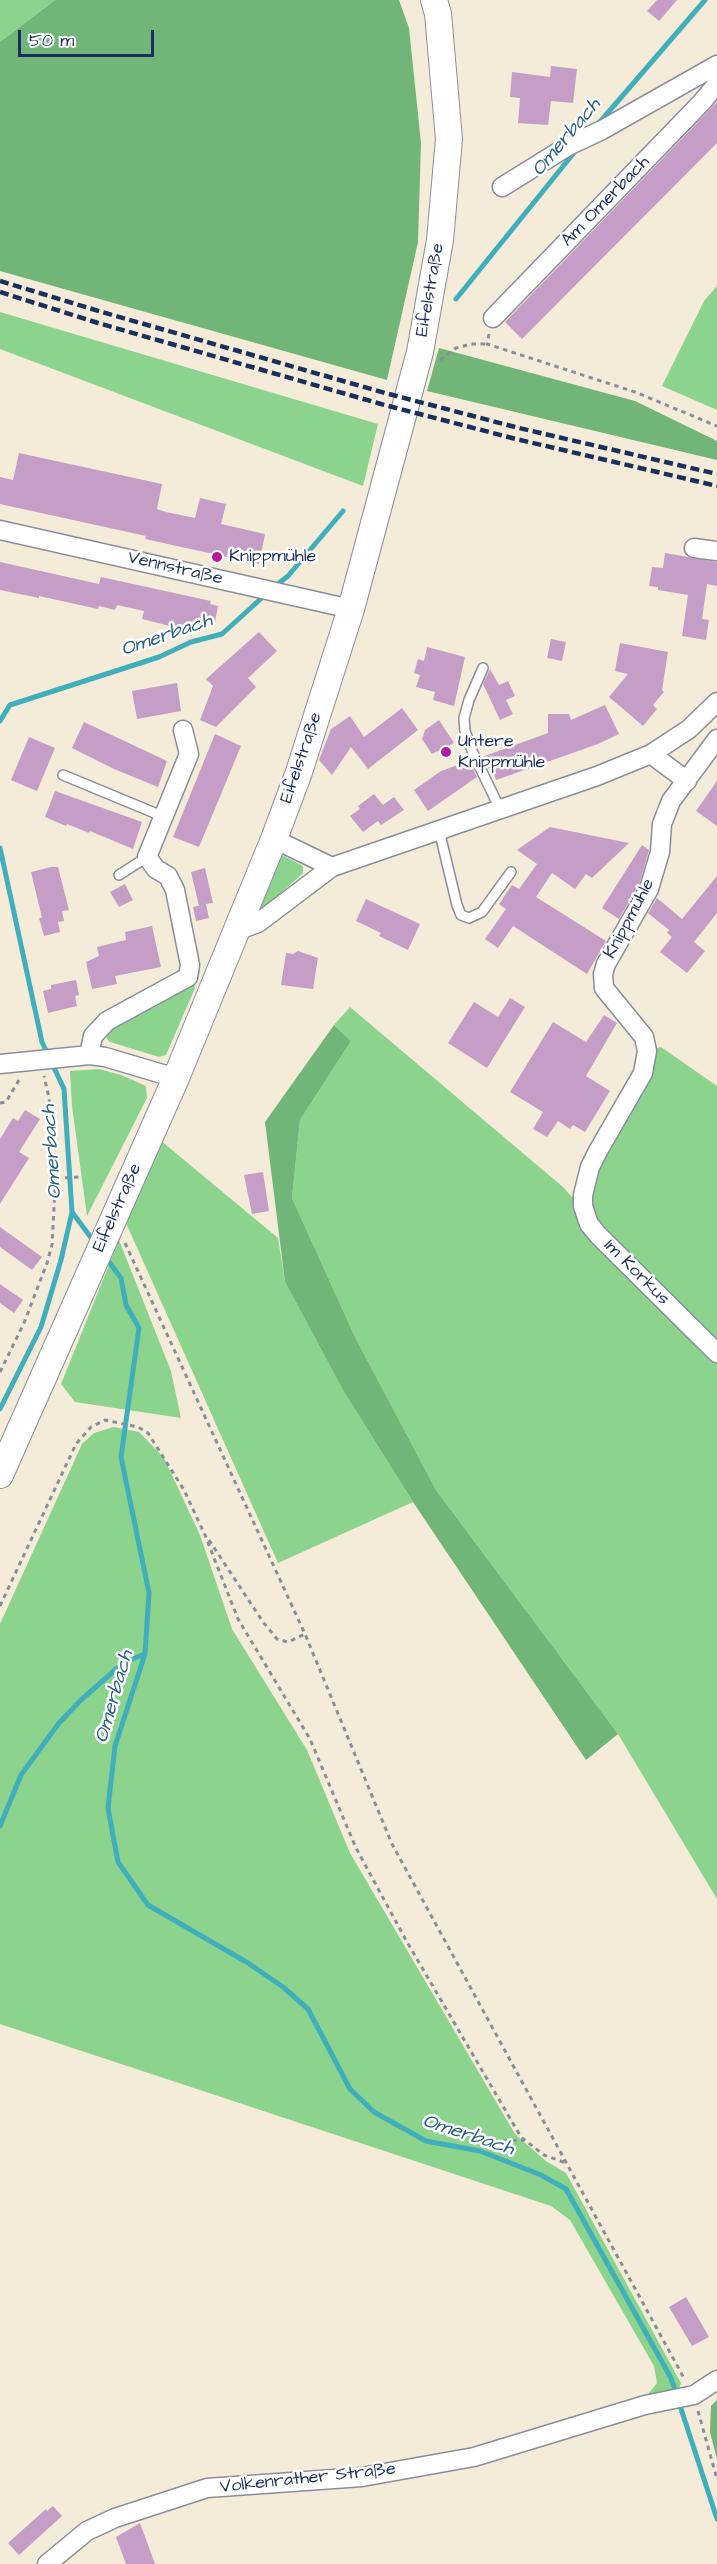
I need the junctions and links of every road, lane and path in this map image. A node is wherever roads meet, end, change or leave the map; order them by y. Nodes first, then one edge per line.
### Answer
1 (434, 0) edge
2 (717, 65) edge
3 (717, 84) edge
4 (502, 187) dead end
5 (493, 318) joint
6 (487, 344) junction
7 (433, 367) dead end
8 (717, 426) edge
9 (0, 530) edge
10 (694, 548) dead end
11 (717, 551) edge
12 (351, 609) junction
13 (483, 668) dead end
14 (717, 702) edge
15 (183, 730) dead end
16 (717, 739) edge
17 (651, 754) junction
18 (63, 775) dead end
19 (687, 781) junction
20 (500, 809) junction
21 (162, 816) junction
22 (439, 830) junction
23 (274, 840) junction
24 (147, 857) junction
25 (332, 867) junction
26 (511, 872) dead end
27 (119, 875) dead end
28 (236, 931) junction
29 (89, 1055) junction
30 (34, 1061) junction
31 (0, 1064) edge
32 (176, 1078) junction
33 (0, 1103) edge
34 (56, 1178) junction
35 (81, 1178) dead end
36 (587, 1179) joint
37 (110, 1225) junction
38 (717, 1353) edge
39 (0, 1372) edge
40 (0, 1475) edge
41 (206, 1535) junction
42 (0, 1606) edge
43 (305, 1634) junction
44 (503, 2141) dead end
45 (526, 2141) junction
46 (567, 2163) junction
47 (717, 2380) edge
48 (682, 2398) junction
49 (717, 2479) edge
50 (47, 2564) edge

1 - 12 main road, Eifelstraße
2 - 4 street
3 - 5 street, Am Omerbach
5 - 6 path
6 - 7 path
6 - 8 path
9 - 12 street, Vennstraße
10 - 11 street
12 - 23 main road, Eifelstraße
13 - 20 lane
14 - 17 street
15 - 21 street
16 - 19 street, Knippmühle
17 - 19 street
17 - 20 street
18 - 21 lane
19 - 36 street, Knippmühle
20 - 22 street
21 - 24 street
22 - 25 street
22 - 26 lane
23 - 25 street
23 - 28 main road, Eifelstraße
24 - 27 lane
24 - 29 street
25 - 28 street
28 - 32 main road, Eifelstraße
29 - 30 street
29 - 32 street
30 - 31 street
30 - 33 path
30 - 34 path
32 - 37 main road, Eifelstraße
34 - 35 path
34 - 39 path
36 - 38 street, Im Korkus
37 - 40 main road, Eifelstraße
37 - 43 path
41 - 42 path
41 - 43 path
41 - 45 path
43 - 46 path
44 - 45 path
45 - 46 path
46 - 48 path
47 - 48 street, Volkenrather Straße
48 - 49 path
48 - 50 street, Volkenrather Straße

